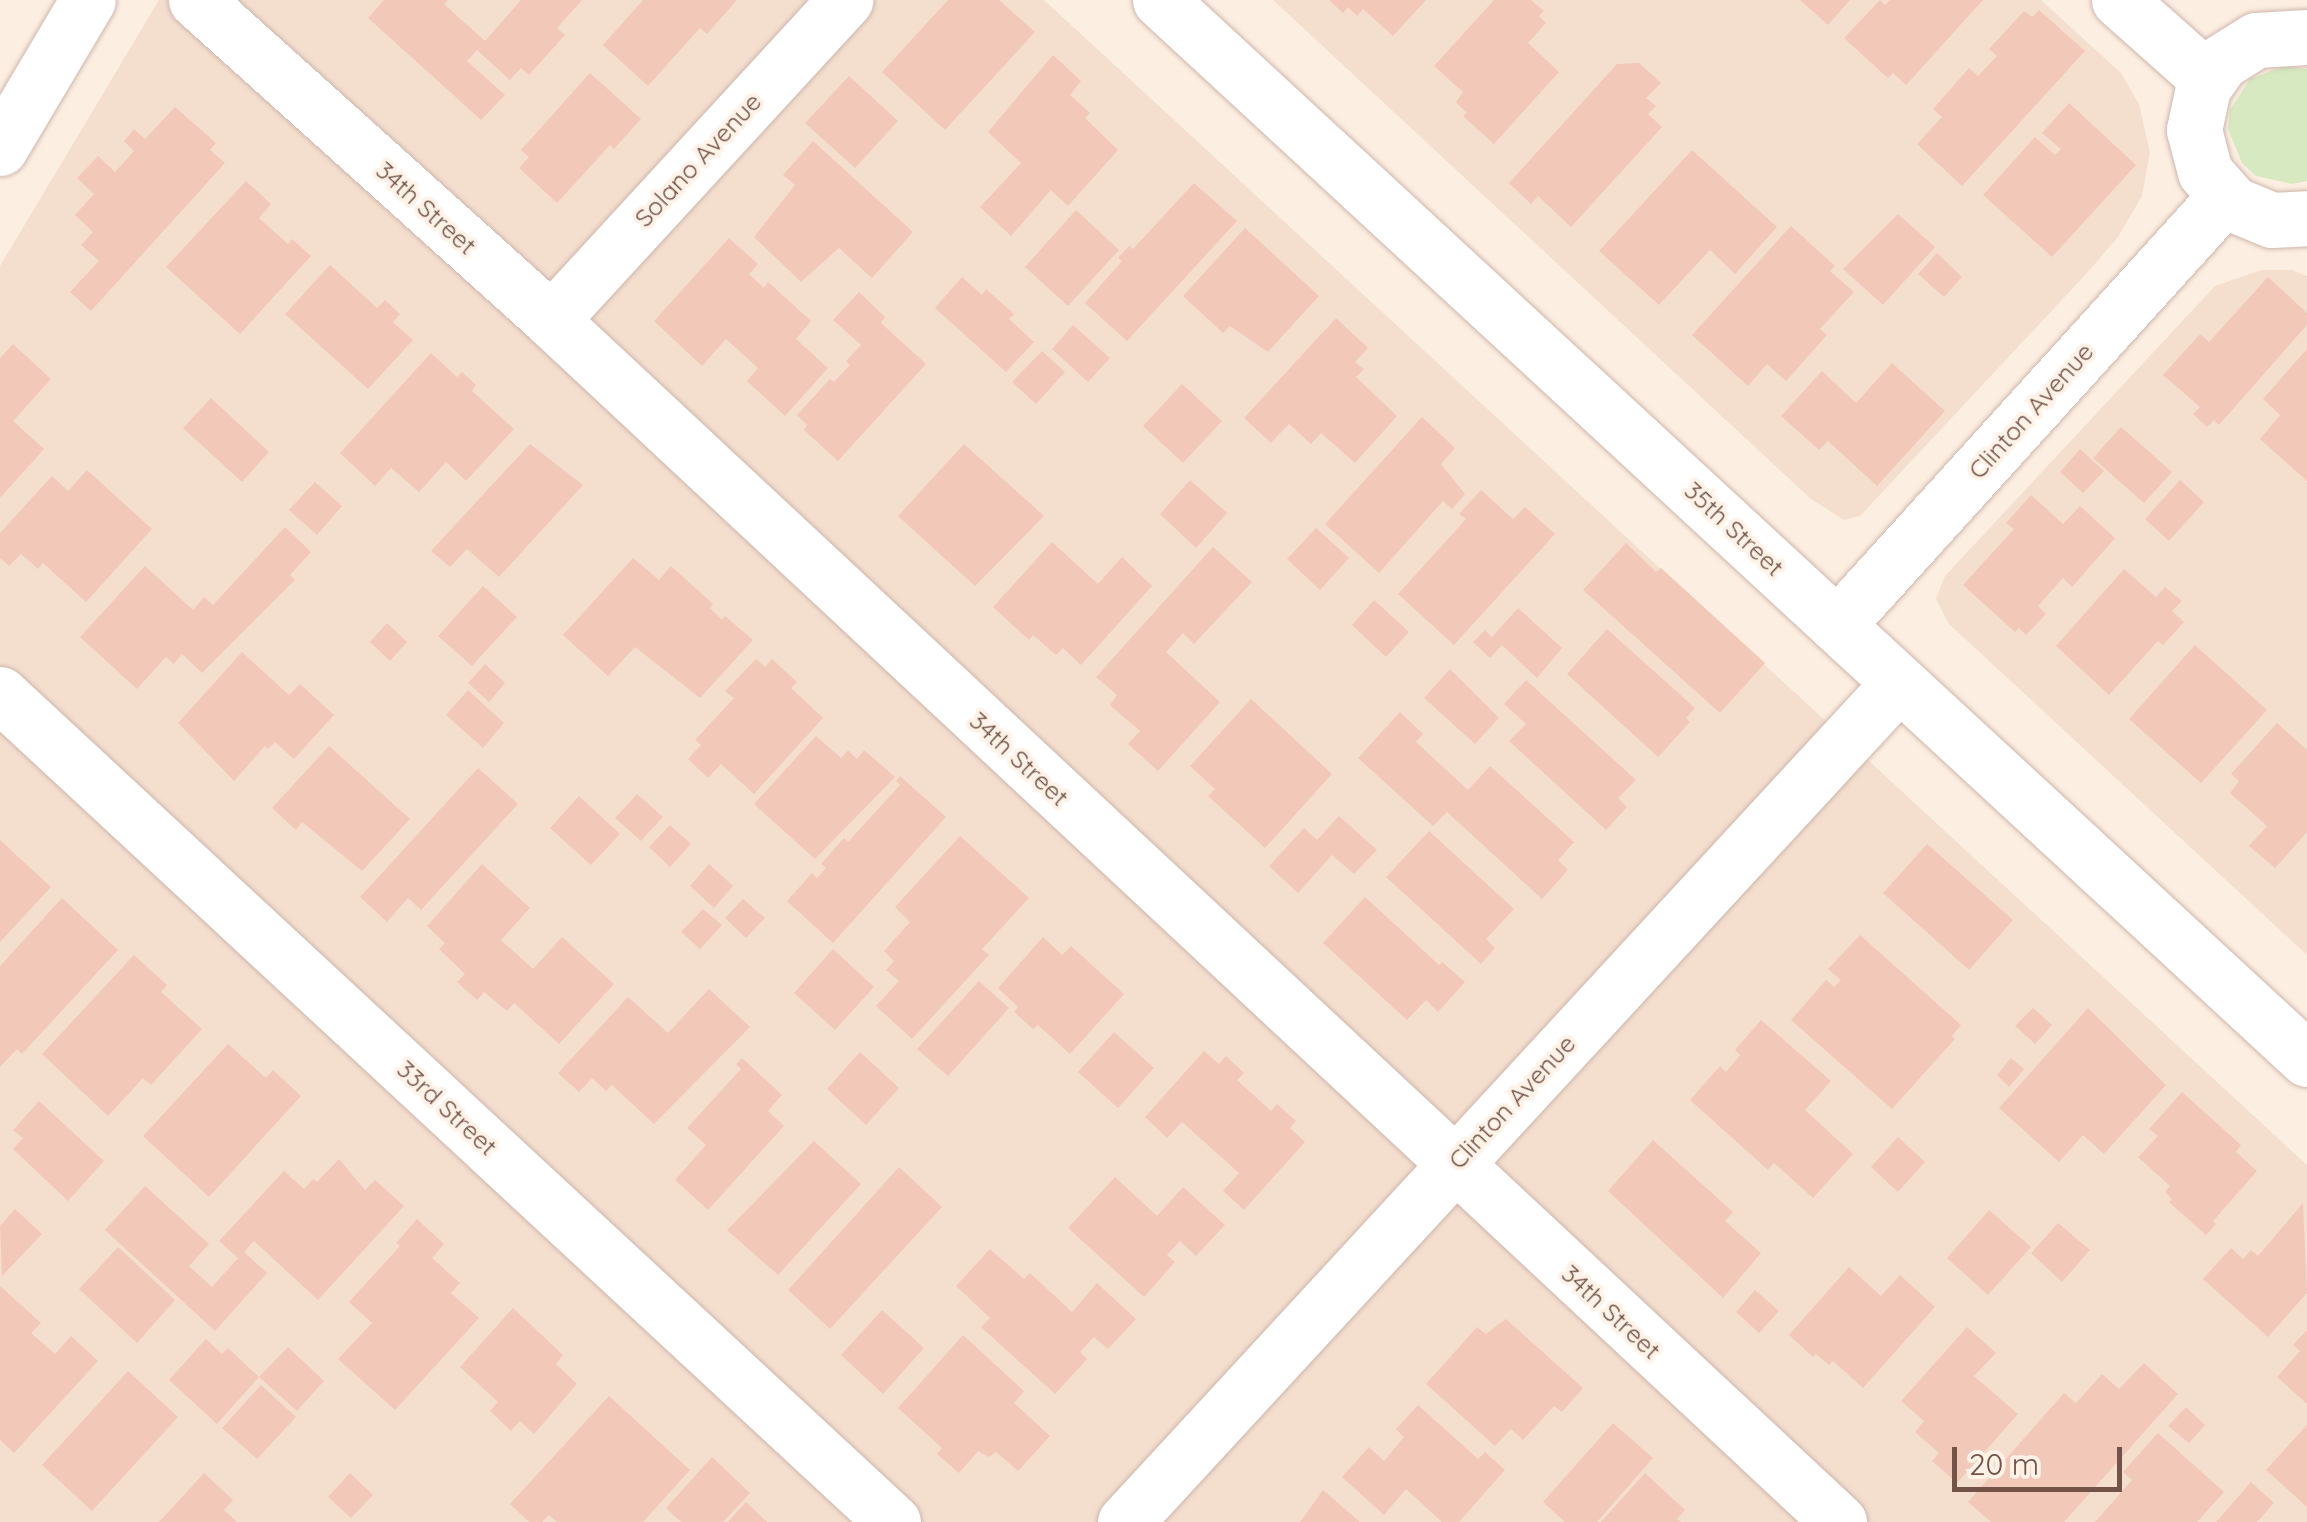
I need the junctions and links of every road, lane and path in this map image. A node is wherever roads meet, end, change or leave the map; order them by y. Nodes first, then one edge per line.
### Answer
1 (88, 0) edge
2 (196, 0) edge
3 (845, 0) edge
4 (1160, 0) edge
5 (2119, 0) edge
6 (2281, 24) edge
7 (2208, 78) junction
8 (0, 148) edge
9 (2225, 197) junction
10 (2307, 218) edge
11 (551, 320) junction
12 (1837, 625) junction
13 (1899, 682) junction
14 (0, 694) edge
15 (2307, 1059) edge
16 (1453, 1166) junction
17 (893, 1522) edge
18 (1125, 1522) edge
19 (1839, 1522) edge

1 - 8 street
2 - 11 street, 34th Street
3 - 11 street, Solano Avenue
4 - 12 street, 35th Street
5 - 7 street
6 - 7 street
7 - 9 street
9 - 10 street
9 - 12 street, Clinton Avenue
11 - 16 street, 34th Street
12 - 13 street, 35th Street
13 - 15 street, 35th Street
13 - 16 street, Clinton Avenue
14 - 17 street, 33rd Street
16 - 18 street, Clinton Avenue
16 - 19 street, 34th Street

